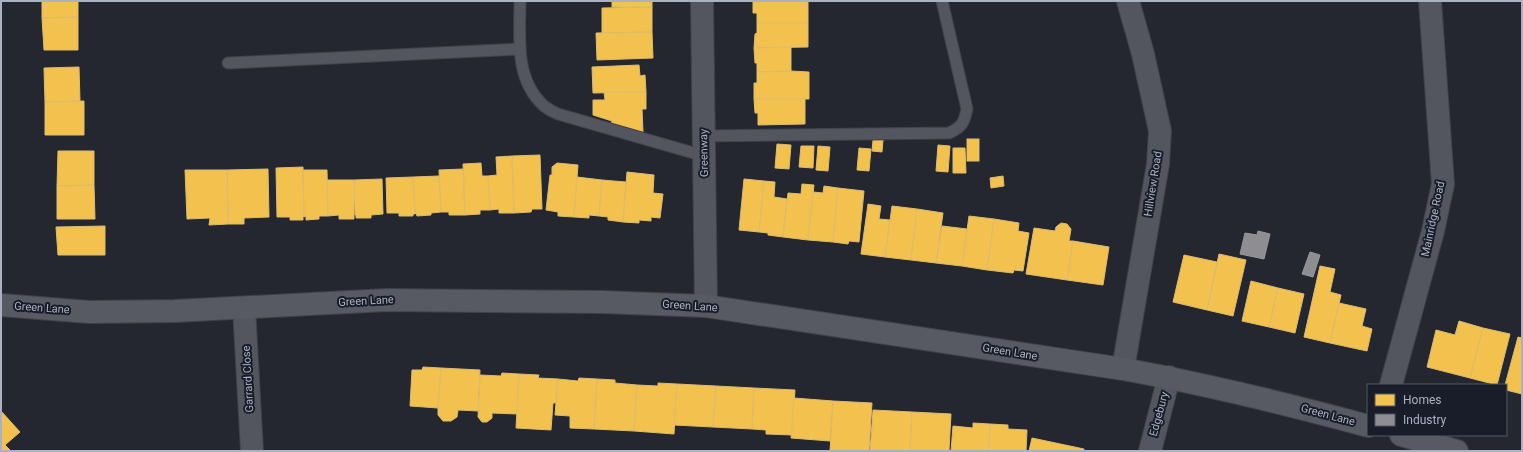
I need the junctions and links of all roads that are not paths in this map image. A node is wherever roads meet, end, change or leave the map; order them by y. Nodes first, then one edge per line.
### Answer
1 (520, 1) edge
2 (702, 1) edge
3 (942, 1) edge
4 (1128, 1) edge
5 (1430, 1) edge
6 (520, 49) junction
7 (228, 63) dead end
8 (704, 146) junction
9 (1, 305) edge
10 (706, 306) junction
11 (244, 308) junction
12 (1123, 369) junction
13 (1169, 377) junction
14 (1391, 384) edge
15 (1367, 426) edge
16 (1404, 436) edge
17 (252, 451) edge
18 (1150, 451) edge
19 (1457, 451) edge

1 - 6 lane
2 - 8 street, Greenway
3 - 8 lane
4 - 12 street, Hillview Road
5 - 14 street, Mainridge Road
6 - 7 lane
6 - 8 lane
8 - 10 street, Greenway
9 - 11 main road, Green Lane
10 - 11 main road, Green Lane
10 - 12 main road, Green Lane
11 - 17 street, Garrard Close
12 - 13 main road, Green Lane
13 - 15 main road, Green Lane
13 - 18 street, Edgebury
16 - 19 main road

